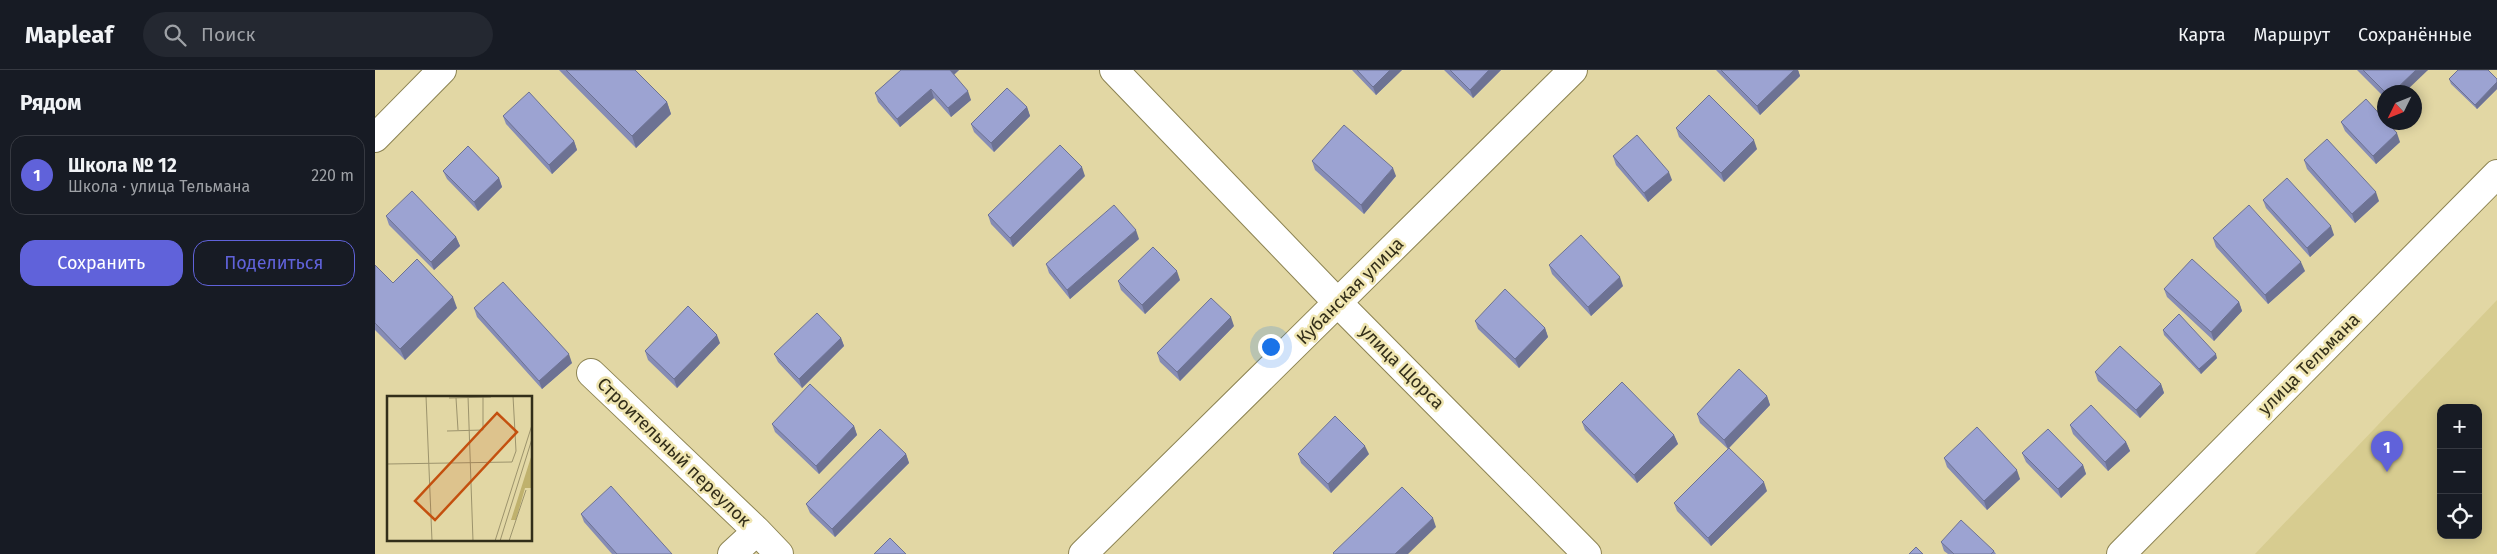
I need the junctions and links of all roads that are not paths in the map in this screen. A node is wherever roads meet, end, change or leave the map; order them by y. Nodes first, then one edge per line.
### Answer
1 (442, 70) edge
2 (1114, 70) edge
3 (1573, 70) edge
4 (375, 138) edge
5 (2497, 174) edge
6 (1338, 303) junction
7 (591, 373) dead end
8 (757, 531) junction
9 (732, 554) edge
10 (779, 554) edge
11 (1083, 554) edge
12 (1587, 554) edge
13 (2121, 554) edge

1 - 4 street
2 - 6 street, улица Щорса
3 - 6 street, Кубанская улица
5 - 13 street, улица Тельмана
6 - 11 street, Кубанская улица
6 - 12 street, улица Щорса
7 - 8 street, Строительный переулок
8 - 9 street, Строительный переулок
8 - 10 street, Строительный переулок

